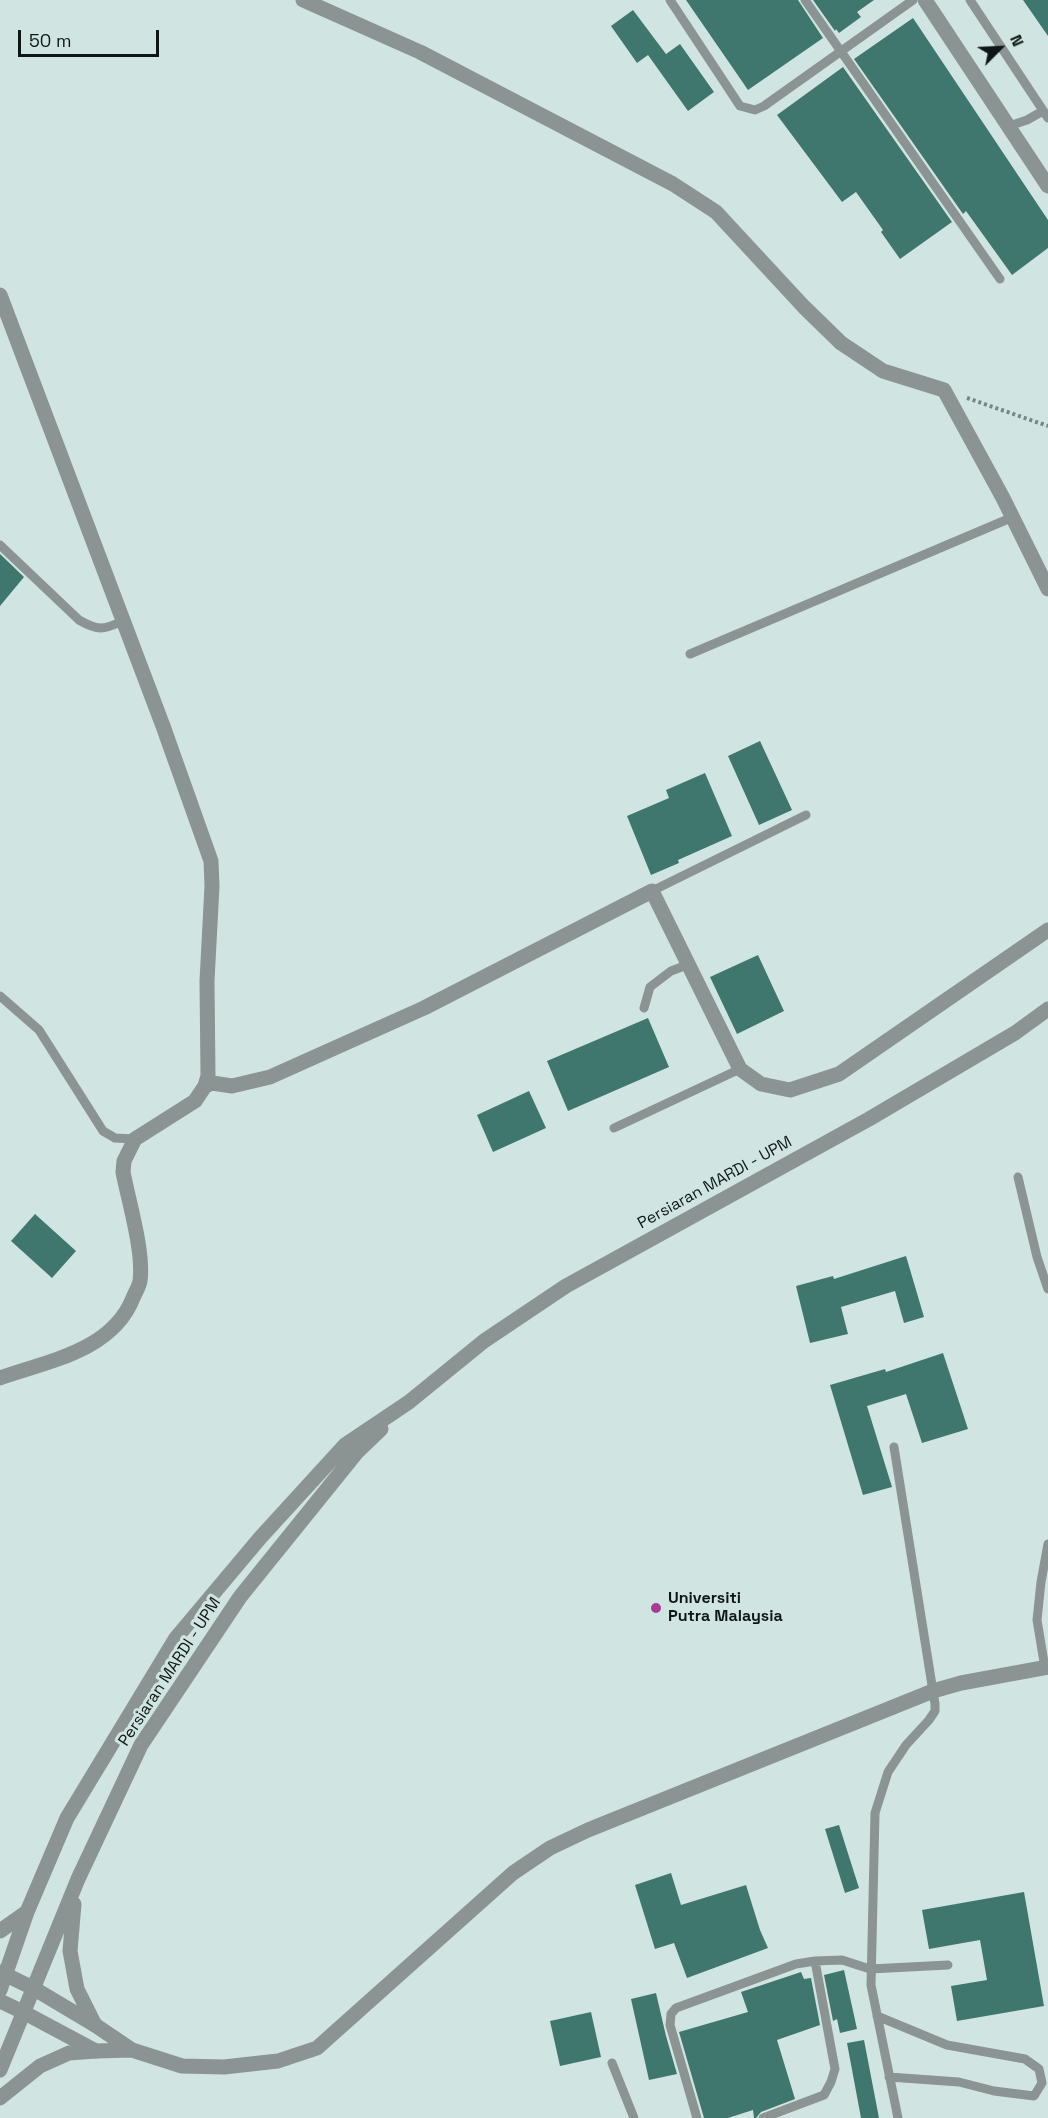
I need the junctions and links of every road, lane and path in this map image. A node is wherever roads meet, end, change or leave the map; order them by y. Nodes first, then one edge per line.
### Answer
1 (303, 0) edge
2 (670, 0) edge
3 (805, 0) edge
4 (913, 0) edge
5 (925, 0) edge
6 (970, 0) edge
7 (840, 51) junction
8 (1046, 115) edge
9 (1009, 126) junction
10 (1048, 186) edge
11 (1000, 279) dead end
12 (0, 295) edge
13 (945, 390) junction
14 (1048, 426) edge
15 (1013, 517) junction
16 (0, 546) edge
17 (1048, 589) edge
18 (123, 621) junction
19 (690, 654) dead end
20 (806, 814) dead end
21 (652, 891) junction
22 (1048, 930) edge
23 (687, 965) junction
24 (0, 996) edge
25 (645, 1008) dead end
26 (1048, 1009) edge
27 (740, 1069) junction
28 (219, 1085) junction
29 (614, 1128) dead end
30 (135, 1138) junction
31 (1018, 1177) dead end
32 (1048, 1289) edge
33 (0, 1378) edge
34 (409, 1402) junction
35 (894, 1448) dead end
36 (1048, 1544) edge
37 (1046, 1668) edge
38 (933, 1691) junction
39 (78, 1879) junction
40 (27, 1912) junction
41 (0, 1931) edge
42 (815, 1961) junction
43 (948, 1965) dead end
44 (870, 1969) junction
45 (2, 1979) edge
46 (33, 1988) junction
47 (0, 2001) edge
48 (23, 2012) junction
49 (877, 2016) junction
50 (95, 2025) junction
51 (132, 2050) junction
52 (96, 2051) junction
53 (612, 2063) dead end
54 (0, 2070) edge
55 (890, 2078) junction
56 (0, 2098) edge
57 (634, 2118) edge
58 (697, 2118) edge
59 (763, 2118) edge
60 (898, 2118) edge

1 - 13 street
2 - 7 lane
3 - 7 lane
4 - 7 lane
5 - 9 street
6 - 8 lane
7 - 11 lane
8 - 9 lane
9 - 10 street
12 - 18 street
13 - 14 path
13 - 15 street
15 - 17 street
15 - 19 lane
16 - 18 lane
18 - 28 street
20 - 21 lane
21 - 23 street
21 - 28 street
22 - 27 street
23 - 25 lane
23 - 27 street
24 - 30 lane
26 - 34 street, Persiaran MARDI - UPM
27 - 29 lane
28 - 30 street
30 - 33 street
31 - 32 lane
34 - 39 street, Persiaran MARDI - UPM
34 - 40 street, Persiaran MARDI - UPM
35 - 38 lane
36 - 37 lane
37 - 38 street
38 - 44 lane
38 - 51 street
39 - 46 street, Persiaran MARDI - UPM
39 - 50 street
40 - 41 street
40 - 45 street, Persiaran MARDI - UPM
42 - 44 lane
42 - 58 lane
42 - 59 lane
43 - 44 lane
44 - 49 lane
45 - 46 street
46 - 48 street, Persiaran MARDI - UPM
46 - 50 street
47 - 48 street
48 - 52 street
48 - 54 street, Persiaran MARDI - UPM
49 - 55 lane
49 - 55 lane
50 - 51 street
51 - 52 street
52 - 56 street
53 - 57 lane
55 - 60 lane

